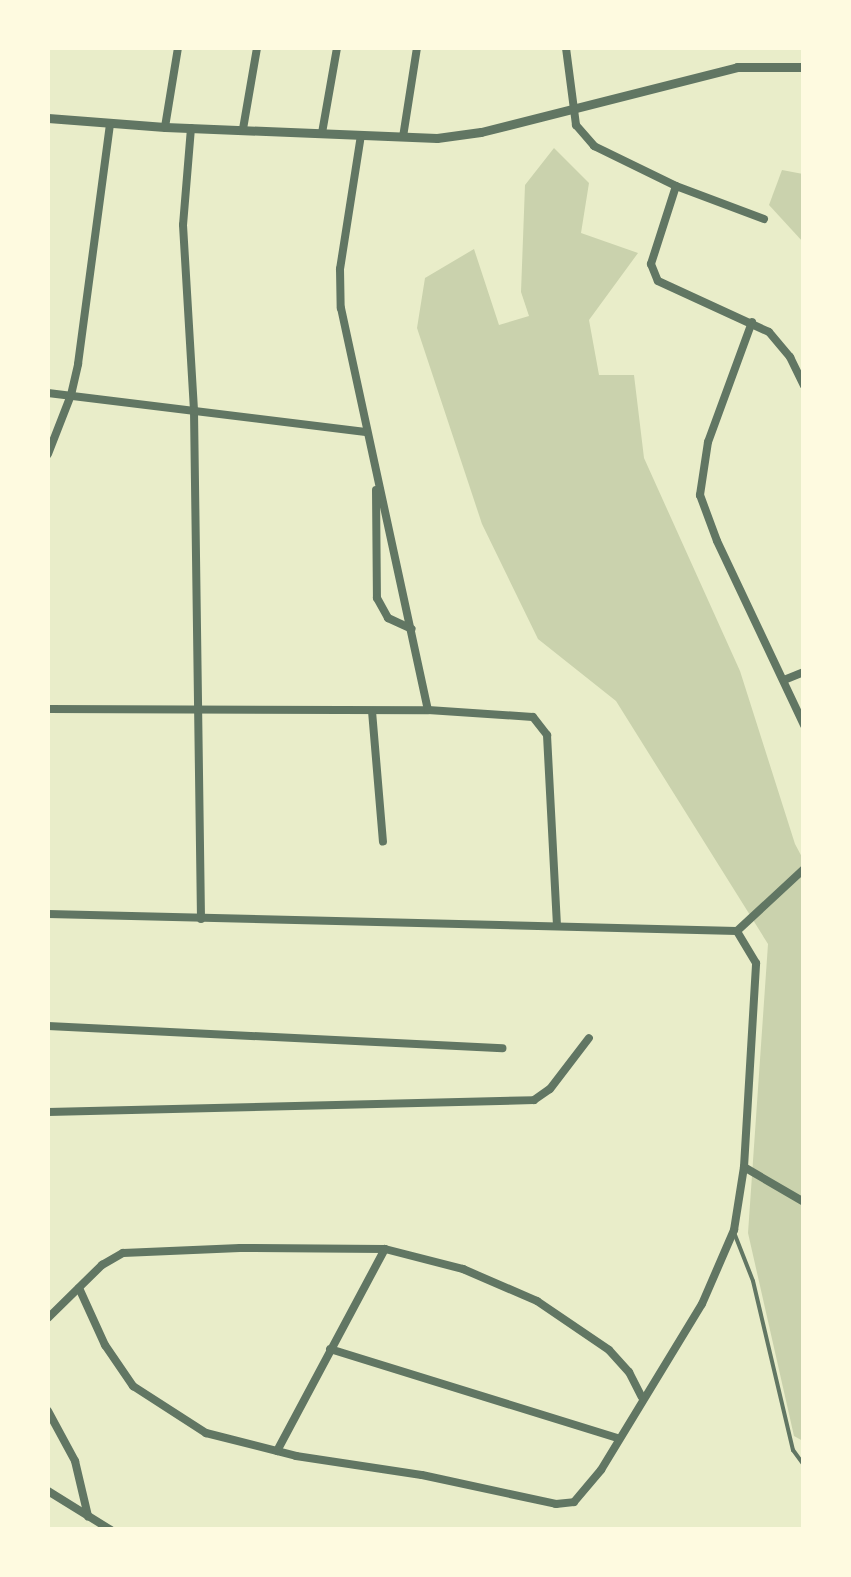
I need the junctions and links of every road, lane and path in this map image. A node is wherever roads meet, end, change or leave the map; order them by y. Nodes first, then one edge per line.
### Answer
1 (178, 48) edge
2 (257, 48) edge
3 (337, 48) edge
4 (417, 48) edge
5 (566, 48) edge
6 (804, 68) edge
7 (572, 110) junction
8 (48, 118) edge
9 (110, 124) junction
10 (165, 128) junction
11 (191, 128) junction
12 (243, 129) junction
13 (322, 132) junction
14 (361, 135) junction
15 (403, 137) junction
16 (676, 186) junction
17 (764, 218) dead end
18 (752, 322) junction
19 (804, 386) edge
20 (48, 393) edge
21 (71, 395) junction
22 (194, 410) junction
23 (366, 432) junction
24 (48, 454) edge
25 (377, 480) junction
26 (412, 629) junction
27 (804, 672) edge
28 (784, 680) junction
29 (48, 709) edge
30 (195, 710) junction
31 (428, 710) junction
32 (372, 711) junction
33 (804, 724) edge
34 (383, 842) dead end
35 (804, 869) edge
36 (48, 914) edge
37 (200, 918) junction
38 (557, 926) junction
39 (736, 931) junction
40 (48, 1026) edge
41 (589, 1038) dead end
42 (502, 1048) dead end
43 (48, 1112) edge
44 (744, 1168) junction
45 (804, 1202) edge
46 (734, 1230) junction
47 (385, 1250) junction
48 (79, 1288) junction
49 (48, 1318) edge
50 (330, 1348) junction
51 (642, 1397) junction
52 (48, 1412) edge
53 (618, 1438) junction
54 (276, 1452) junction
55 (804, 1464) edge
56 (48, 1491) edge
57 (88, 1516) junction
58 (111, 1530) edge

1 - 10 street
2 - 12 street
3 - 13 street
4 - 15 street
5 - 7 street
6 - 7 street
7 - 15 street
7 - 16 street
8 - 9 street
9 - 10 street
9 - 21 street
10 - 11 street
11 - 12 street
11 - 22 street
12 - 13 street
13 - 14 street
14 - 15 street
14 - 23 street
16 - 17 street
16 - 18 street
18 - 19 street
18 - 28 street
20 - 21 street
21 - 22 street
21 - 24 street
22 - 23 street
22 - 30 street
23 - 25 street
25 - 26 street
25 - 26 street
26 - 31 street
27 - 28 street
28 - 33 street
29 - 30 street
30 - 32 street
30 - 37 street
31 - 32 street
31 - 38 street
32 - 34 street
35 - 39 street
36 - 37 street
37 - 38 street
38 - 39 street
39 - 44 street
40 - 42 street
41 - 43 street
44 - 45 street
44 - 46 street
46 - 51 street
46 - 55 lane
47 - 48 street
47 - 50 street
47 - 51 street
48 - 49 street
48 - 54 street
50 - 53 street
50 - 54 street
51 - 53 street
52 - 57 street
53 - 54 street
56 - 57 street
57 - 58 street

